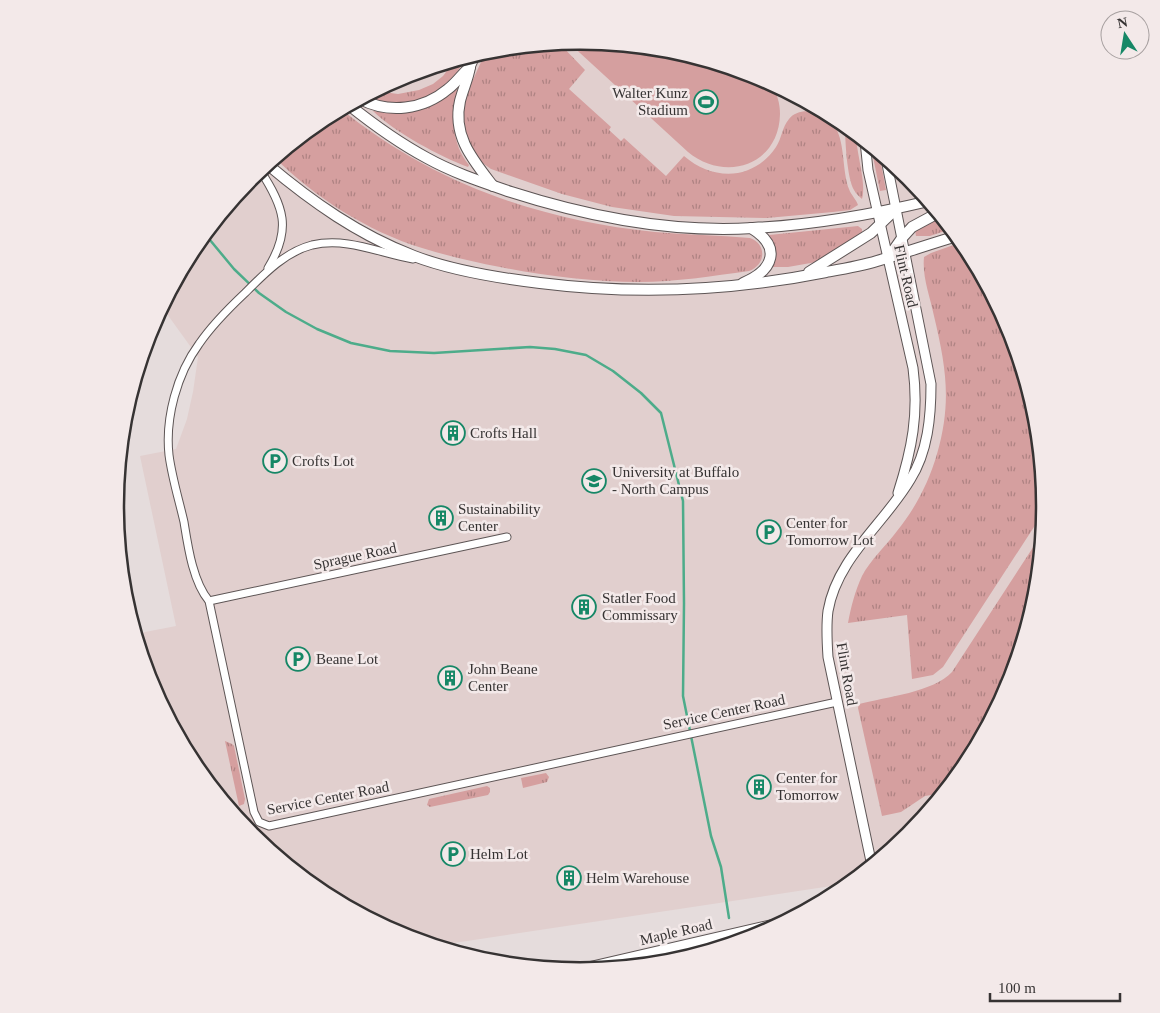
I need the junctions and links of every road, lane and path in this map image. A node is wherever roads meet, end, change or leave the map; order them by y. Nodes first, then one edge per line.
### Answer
1 (472, 64) edge
2 (470, 67) junction
3 (369, 102) edge
4 (355, 109) edge
5 (866, 151) edge
6 (273, 169) edge
7 (888, 170) edge
8 (264, 177) edge
9 (493, 186) junction
10 (920, 203) edge
11 (897, 209) junction
12 (878, 213) junction
13 (932, 216) edge
14 (880, 225) junction
15 (751, 228) junction
16 (902, 238) junction
17 (949, 238) edge
18 (904, 252) junction
19 (888, 258) junction
20 (435, 263) junction
21 (265, 273) junction
22 (800, 277) junction
23 (737, 286) junction
24 (893, 504) junction
25 (507, 537) dead end
26 (209, 602) junction
27 (838, 702) junction
28 (870, 859) edge
29 (749, 930) edge
30 (613, 962) edge

1 - 2 street
2 - 3 main road
2 - 9 main road
4 - 9 main road
5 - 12 street, Flint Road
6 - 20 main road
7 - 11 street, Flint Road
8 - 21 street, Service Center Road
9 - 15 main road
10 - 11 main road
11 - 12 main road
11 - 14 main road
11 - 16 street, Flint Road
12 - 14 street, Flint Road
12 - 15 main road
13 - 16 main road
14 - 19 street, Flint Road
14 - 22 main road
15 - 23 main road
16 - 18 street, Flint Road
16 - 19 main road
17 - 18 main road
18 - 19 main road
18 - 24 street, Flint Road
19 - 22 main road
19 - 24 street, Flint Road
20 - 21 street, Service Center Road
20 - 23 main road
21 - 26 street, Service Center Road
22 - 23 main road
24 - 27 street, Flint Road
25 - 26 street, Sprague Road
26 - 27 street, Service Center Road
27 - 28 street, Flint Road
29 - 30 main road, Maple Road

